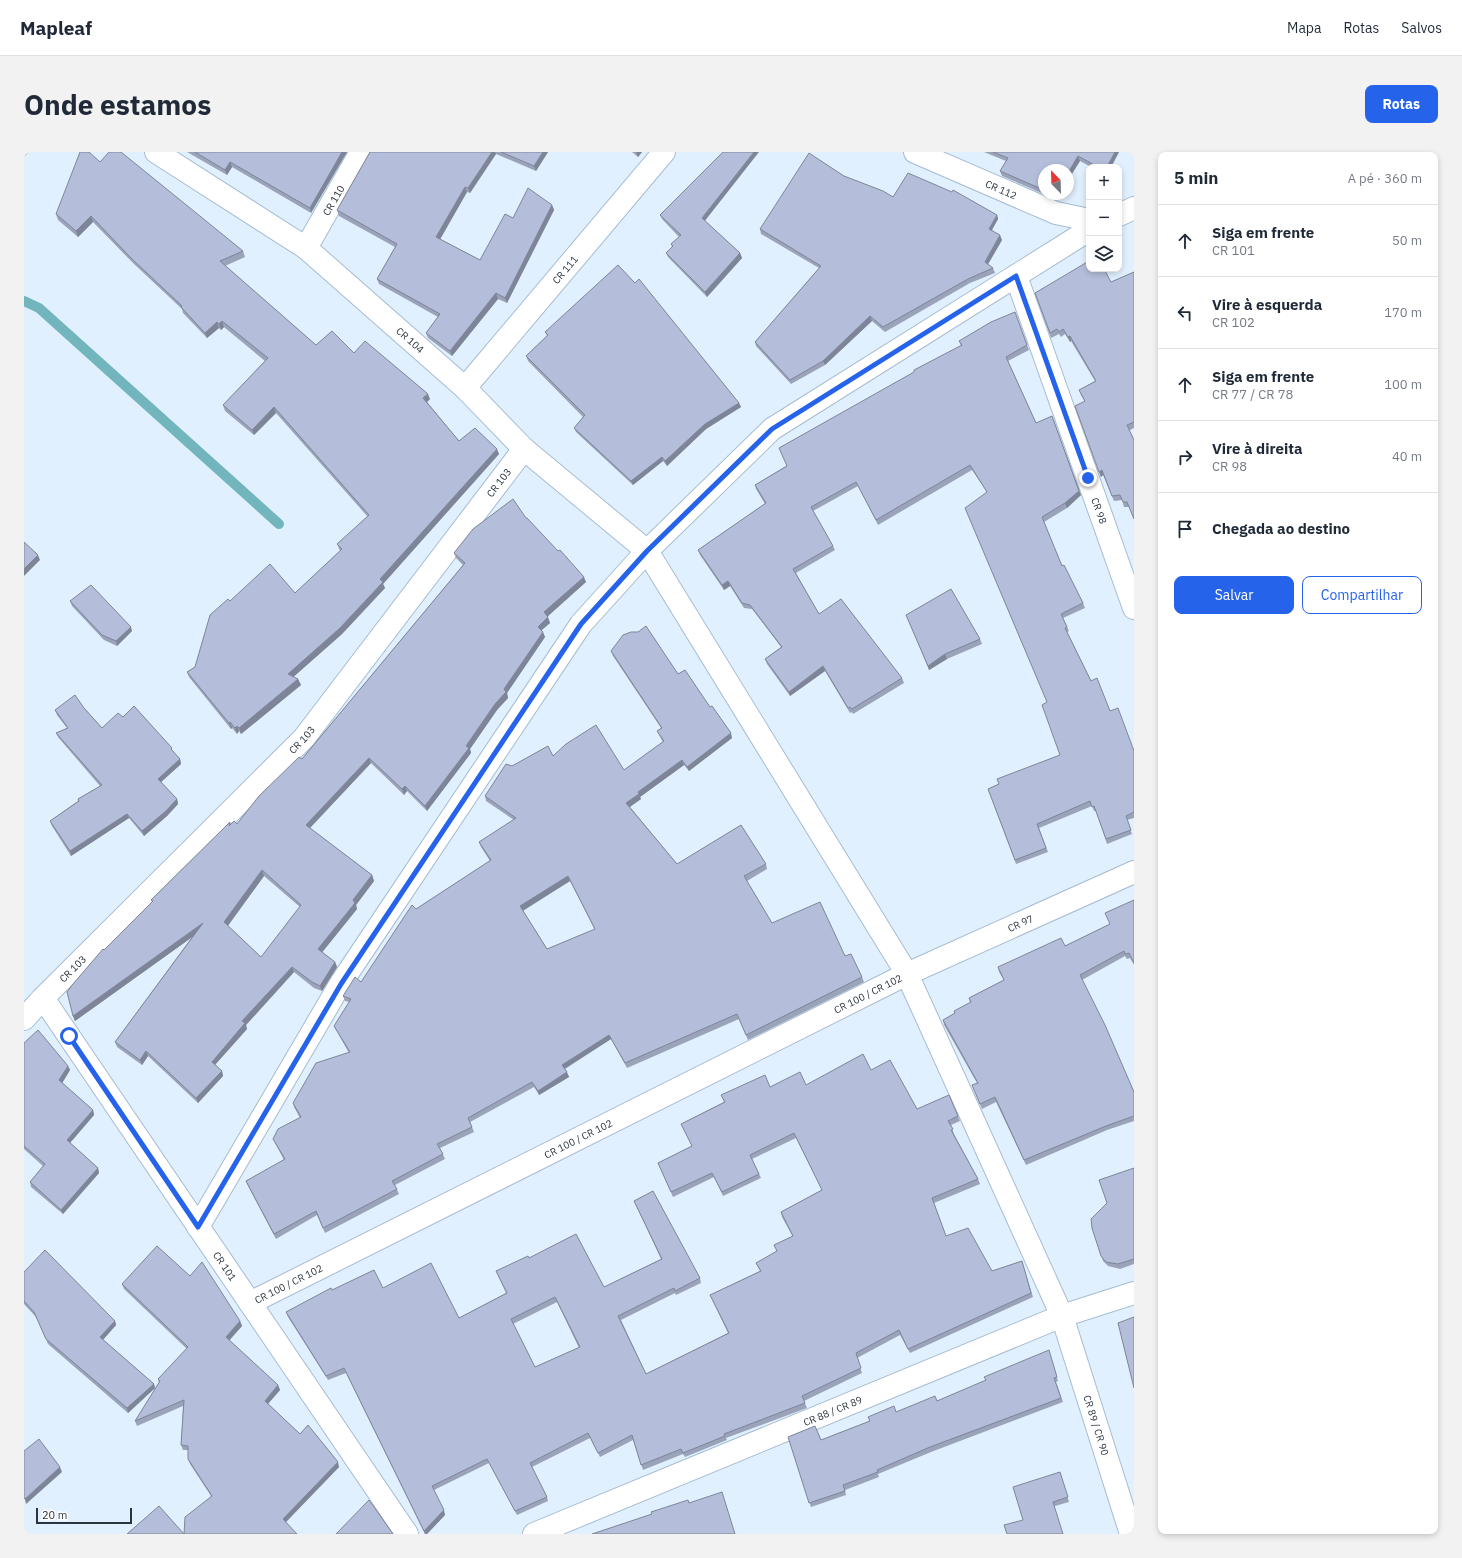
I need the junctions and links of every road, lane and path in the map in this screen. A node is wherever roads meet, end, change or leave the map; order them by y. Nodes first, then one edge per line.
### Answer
1 (156, 152) edge
2 (361, 152) edge
3 (664, 152) edge
4 (915, 152) edge
5 (1134, 208) edge
6 (1122, 214) edge
7 (1086, 219) edge
8 (1086, 232) edge
9 (306, 248) junction
10 (1016, 276) junction
11 (465, 388) junction
12 (524, 449) junction
13 (647, 551) junction
14 (1134, 608) edge
15 (1134, 872) edge
16 (907, 974) junction
17 (43, 998) junction
18 (24, 1019) edge
19 (198, 1227) junction
20 (1134, 1293) edge
21 (250, 1303) junction
22 (1062, 1316) junction
23 (407, 1534) edge
24 (534, 1534) edge
25 (1131, 1534) edge

1 - 9 street, CR 104
2 - 9 street, CR 110
3 - 11 street, CR 111
4 - 7 street, CR 112
5 - 6 street
8 - 10 street
9 - 11 street, CR 104
10 - 13 street
10 - 14 street, CR 98
11 - 12 street, CR 104
12 - 13 street, CR 104
12 - 17 street, CR 103
13 - 16 street, CR 104
13 - 19 street
15 - 16 street, CR 97
16 - 21 street, CR 100 / CR 102
16 - 22 street, CR 89 / CR 90
17 - 18 street, CR 103
17 - 19 street, CR 101
19 - 21 street, CR 101
20 - 22 street, CR 88 / CR 89
21 - 23 street, CR 101
22 - 24 street, CR 88 / CR 89
22 - 25 street, CR 89 / CR 90

